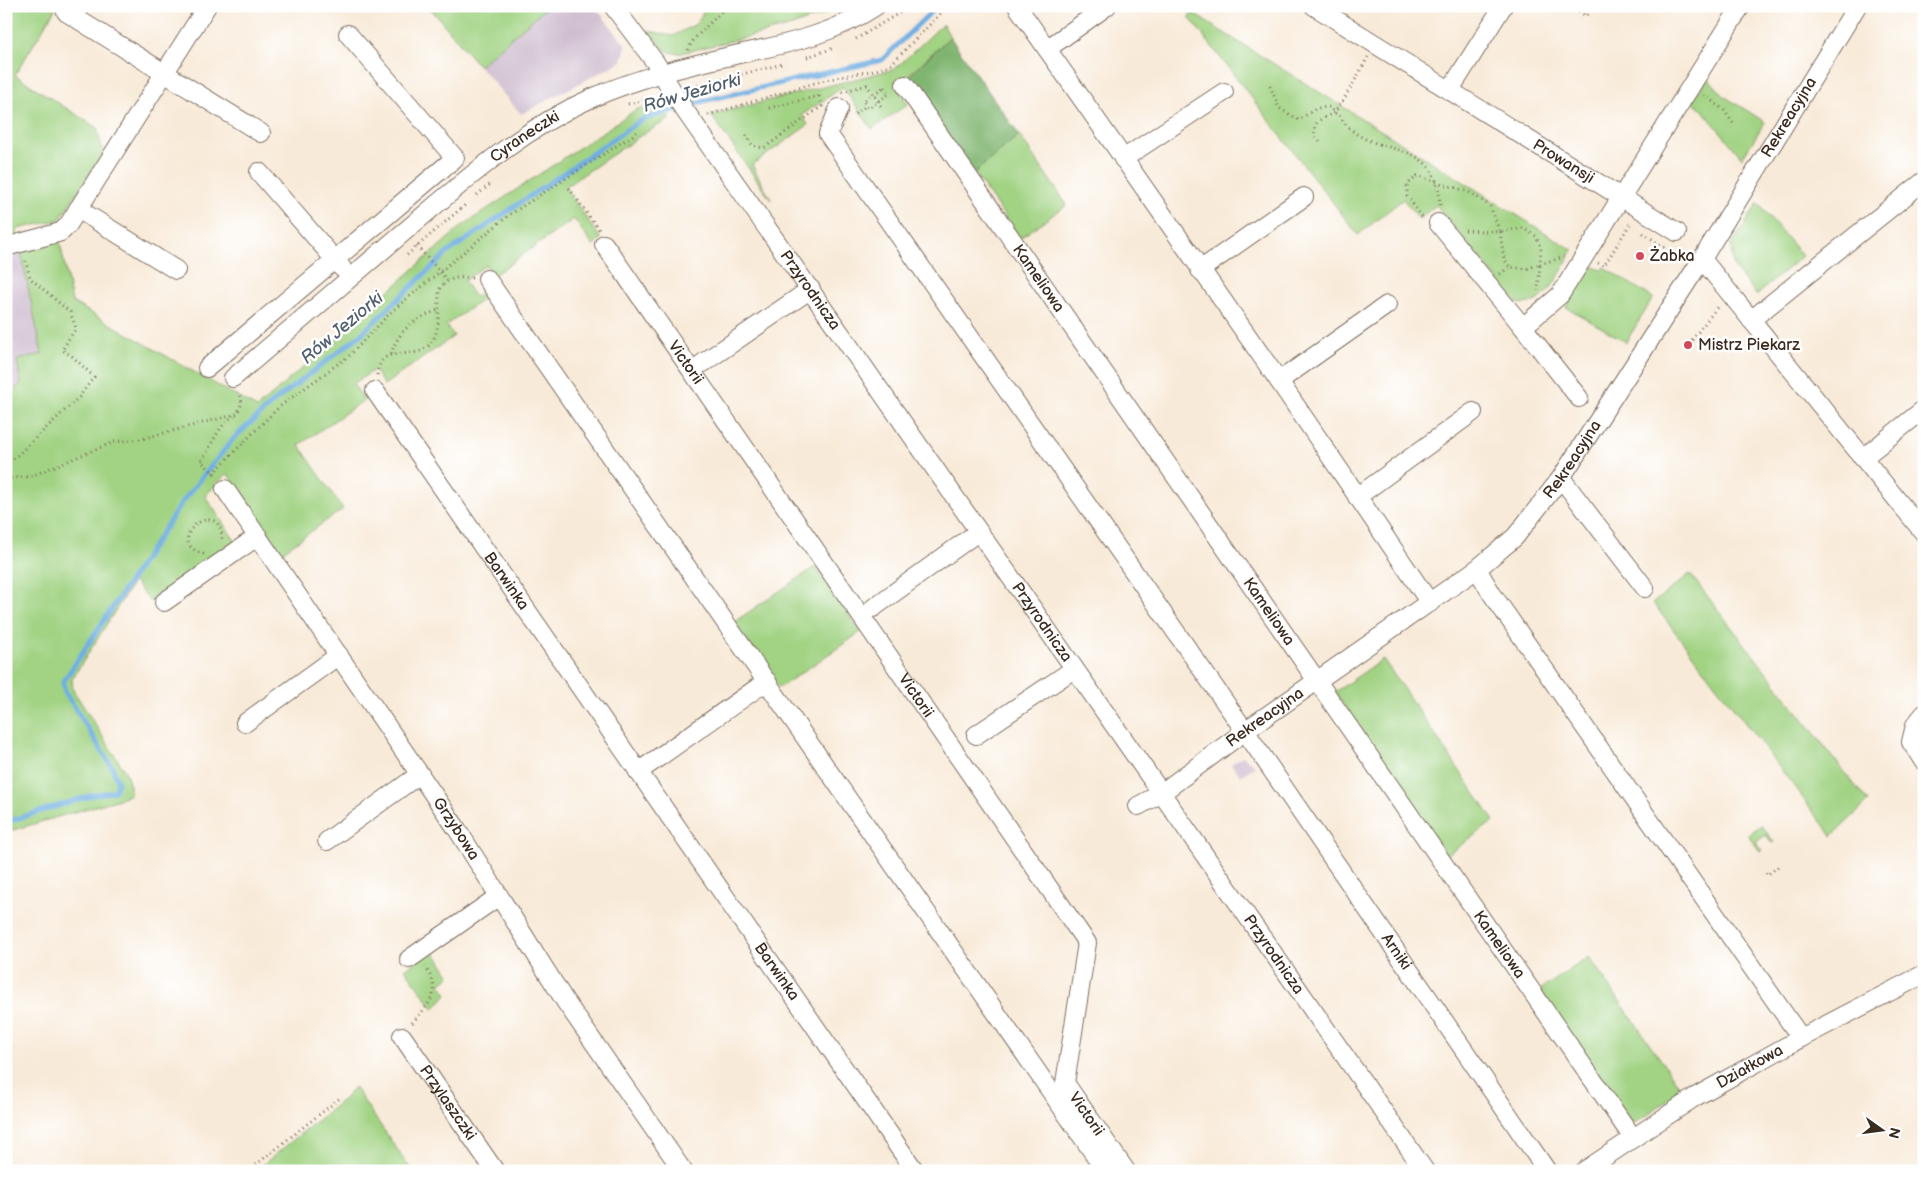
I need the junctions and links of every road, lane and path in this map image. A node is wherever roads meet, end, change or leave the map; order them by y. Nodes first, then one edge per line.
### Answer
1 (207, 6) edge
2 (613, 6) edge
3 (727, 6) edge
4 (756, 6) edge
5 (804, 6) edge
6 (876, 6) edge
7 (948, 6) edge
8 (1017, 6) edge
9 (1107, 6) edge
10 (1314, 6) edge
11 (1503, 6) edge
12 (1570, 6) edge
13 (1591, 6) edge
14 (1740, 6) edge
15 (1857, 6) edge
16 (66, 12) dead end
17 (348, 34) dead end
18 (1047, 49) junction
19 (1371, 52) dead end
20 (686, 55) dead end
21 (164, 73) junction
22 (663, 73) junction
23 (905, 85) dead end
24 (1270, 86) dead end
25 (884, 87) joint
26 (1450, 90) junction
27 (1698, 90) dead end
28 (818, 92) dead end
29 (1224, 92) dead end
30 (819, 96) junction
31 (672, 98) junction
32 (623, 105) dead end
33 (769, 108) dead end
34 (839, 108) dead end
35 (1334, 113) junction
36 (699, 118) junction
37 (1735, 126) dead end
38 (638, 132) dead end
39 (260, 133) dead end
40 (746, 135) dead end
41 (1320, 141) dead end
42 (1123, 159) junction
43 (259, 172) dead end
44 (495, 181) dead end
45 (1438, 181) junction
46 (1924, 181) edge
47 (569, 188) dead end
48 (1304, 197) dead end
49 (1622, 198) junction
50 (78, 209) junction
51 (1437, 215) junction
52 (1456, 229) dead end
53 (1500, 232) junction
54 (1677, 232) dead end
55 (16, 244) joint
56 (604, 244) joint
57 (417, 246) junction
58 (403, 258) dead end
59 (1702, 259) junction
60 (336, 260) junction
61 (1571, 260) dead end
62 (1540, 264) junction
63 (176, 270) dead end
64 (1200, 270) junction
65 (438, 271) junction
66 (350, 279) junction
67 (487, 279) joint
68 (447, 280) junction
69 (811, 289) junction
70 (1539, 297) dead end
71 (1387, 305) dead end
72 (1720, 305) dead end
73 (438, 310) junction
74 (1751, 320) junction
75 (1523, 328) junction
76 (1692, 340) dead end
77 (391, 354) junction
78 (704, 362) dead end
79 (207, 368) dead end
80 (233, 378) joint
81 (1278, 381) junction
82 (248, 389) dead end
83 (375, 391) joint
84 (240, 396) junction
85 (1579, 398) dead end
86 (1924, 409) edge
87 (1473, 412) dead end
88 (237, 414) junction
89 (1863, 458) junction
90 (6, 466) edge
91 (1561, 478) junction
92 (6, 479) edge
93 (225, 489) dead end
94 (1357, 497) junction
95 (978, 532) junction
96 (1924, 533) edge
97 (258, 536) junction
98 (222, 544) dead end
99 (207, 555) dead end
100 (1477, 569) junction
101 (1645, 588) dead end
102 (164, 602) dead end
103 (1430, 603) junction
104 (873, 608) dead end
105 (339, 655) junction
106 (1074, 669) junction
107 (767, 681) junction
108 (1318, 681) junction
109 (1924, 714) edge
110 (245, 723) dead end
111 (1245, 731) junction
112 (976, 735) dead end
113 (1924, 762) edge
114 (638, 772) junction
115 (420, 774) junction
116 (1160, 794) junction
117 (1138, 806) dead end
118 (327, 841) dead end
119 (1778, 865) dead end
120 (1766, 873) dead end
121 (499, 896) junction
122 (415, 960) joint
123 (1924, 974) edge
124 (402, 1036) joint
125 (1801, 1038) junction
126 (340, 1098) dead end
127 (1633, 1138) junction
128 (248, 1171) edge
129 (495, 1171) edge
130 (683, 1171) edge
131 (915, 1171) edge
132 (1106, 1171) edge
133 (1126, 1171) edge
134 (1425, 1171) edge
135 (1547, 1171) edge
136 (1584, 1171) edge

1 - 21 street
2 - 22 street, Przyrodnicza
3 - 20 path
4 - 5 path
6 - 22 street, Cyraneczki
7 - 36 path
8 - 18 street
9 - 18 street
10 - 26 street, Prowansji
11 - 26 street
12 - 13 path
14 - 49 street
15 - 59 street, Rekreacyjna
16 - 21 street
17 - 60 street
18 - 42 street
19 - 35 path
21 - 39 street
21 - 50 street
22 - 31 street, Przyrodnicza
22 - 66 street, Cyraneczki
23 - 108 street, Kameliowa
24 - 35 path
25 - 25 path
26 - 49 street, Prowansji
27 - 37 path
28 - 30 path
29 - 42 street
30 - 33 path
30 - 40 path
31 - 32 path
31 - 36 street, Przyrodnicza
34 - 111 street, Arniki
35 - 41 path
35 - 45 path
36 - 69 street, Przyrodnicza
38 - 65 path
42 - 64 street
43 - 60 street
44 - 57 path
45 - 51 path
45 - 51 path
45 - 53 path
46 - 74 street
47 - 56 path
48 - 64 street
49 - 54 street, Prowansji
49 - 75 street
50 - 55 street
50 - 63 street
51 - 75 street
52 - 53 path
53 - 62 path
53 - 62 path
55 - 90 path
56 - 133 street, Victorii
57 - 58 path
57 - 65 path
59 - 74 street
59 - 91 street, Rekreacyjna
60 - 66 street
60 - 79 street
61 - 62 path
62 - 70 path
64 - 81 street
65 - 68 path
65 - 88 path
66 - 80 street, Cyraneczki
67 - 68 path
67 - 107 street, Victorii
68 - 73 path
69 - 78 street
69 - 95 street, Przyrodnicza
71 - 81 street
72 - 76 path
73 - 77 path
73 - 77 path
74 - 89 street
75 - 85 street
77 - 83 path
80 - 84 path
81 - 94 street
82 - 84 path
83 - 114 street, Barwinka
84 - 88 path
86 - 89 street
87 - 94 street
88 - 92 path
89 - 96 street
91 - 100 street, Rekreacyjna
91 - 101 street
93 - 97 street, Grzybowa
94 - 103 street
95 - 104 street
95 - 106 street, Przyrodnicza
97 - 102 street
97 - 105 street, Grzybowa
98 - 99 path
100 - 103 street, Rekreacyjna
100 - 125 street
103 - 108 street, Rekreacyjna
105 - 110 street
105 - 115 street, Grzybowa
106 - 112 street
106 - 116 street, Przyrodnicza
107 - 114 street
107 - 132 street, Victorii
108 - 111 street, Rekreacyjna
108 - 127 street, Kameliowa
109 - 113 street
111 - 116 street, Rekreacyjna
111 - 135 street, Arniki
114 - 131 street, Barwinka
115 - 118 street
115 - 121 street, Grzybowa
116 - 117 street, Rekreacyjna
116 - 134 street, Przyrodnicza
119 - 120 path
121 - 122 street
121 - 130 street, Grzybowa
122 - 124 path
123 - 125 street, Działkowa
124 - 129 street, Przylaszczki
125 - 127 street, Działkowa
126 - 128 path
127 - 136 street, Działkowa

